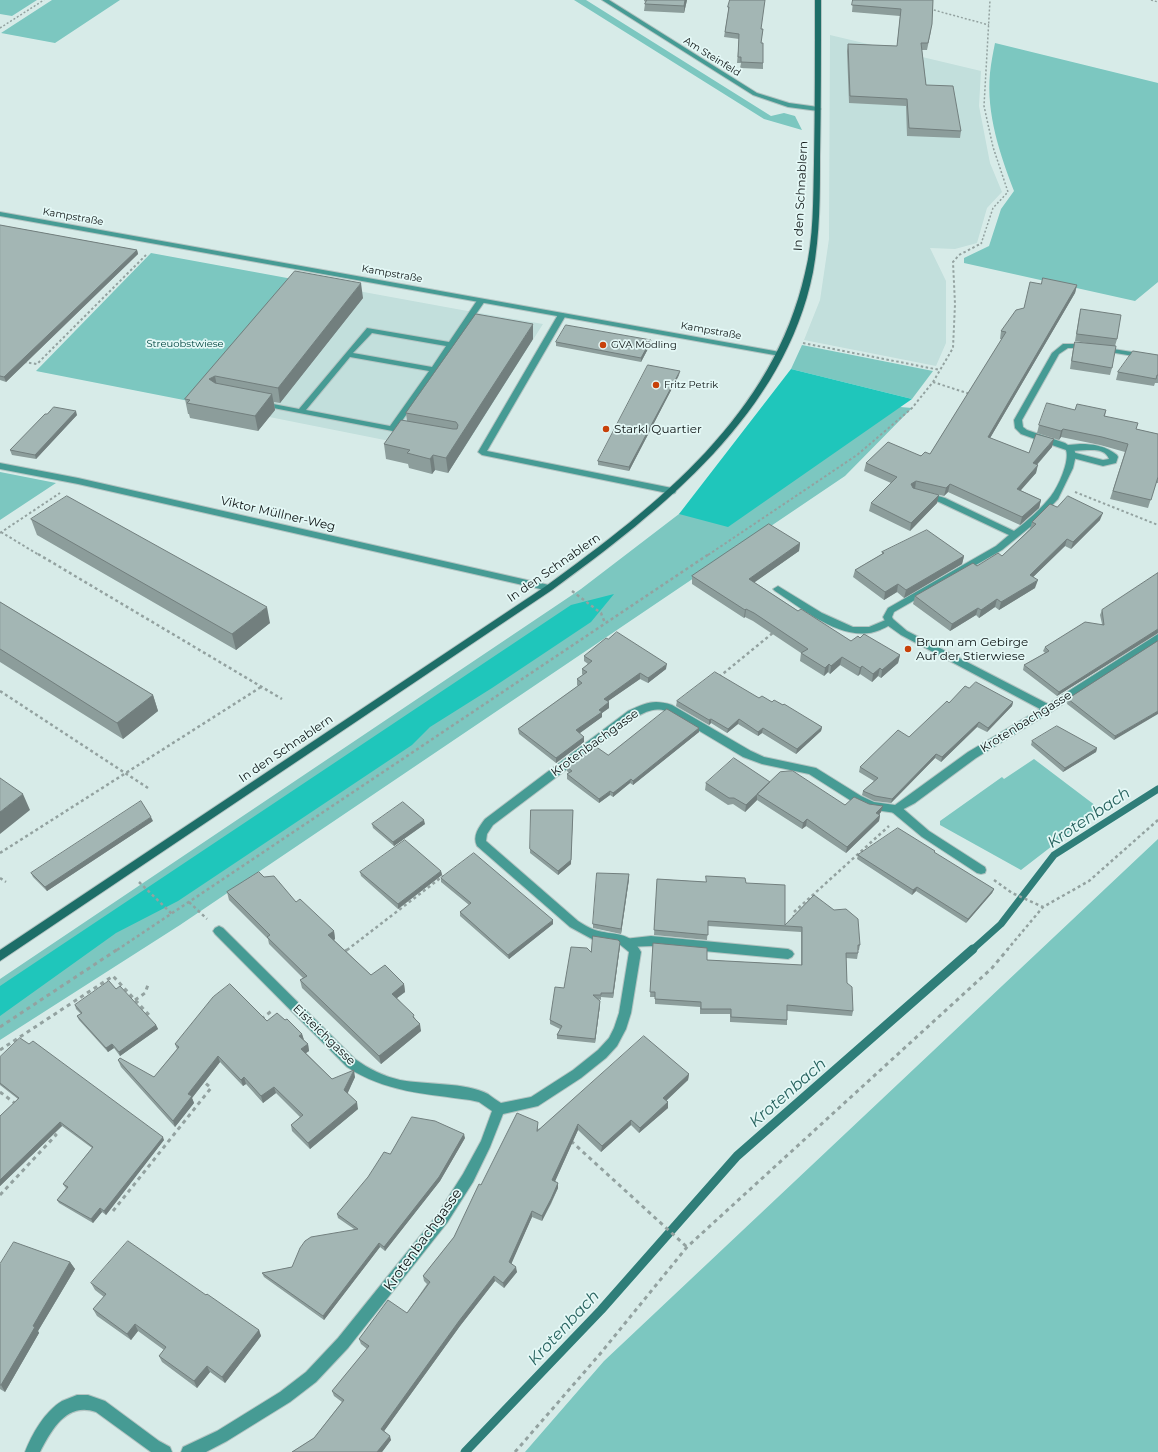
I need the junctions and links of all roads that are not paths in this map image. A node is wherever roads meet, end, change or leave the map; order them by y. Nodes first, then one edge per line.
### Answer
1 (605, 0) edge
2 (818, 0) edge
3 (818, 109) junction
4 (0, 214) edge
5 (481, 301) junction
6 (562, 315) junction
7 (451, 345) junction
8 (348, 354) junction
9 (780, 354) junction
10 (1158, 358) edge
11 (434, 370) junction
12 (255, 403) edge
13 (301, 411) junction
14 (392, 429) junction
15 (415, 433) edge
16 (0, 466) edge
17 (672, 491) junction
18 (915, 494) edge
19 (1016, 535) junction
20 (550, 588) junction
21 (778, 589) dead end
22 (888, 622) junction
23 (1158, 637) edge
24 (1048, 709) junction
25 (898, 812) junction
26 (981, 870) road end
27 (219, 931) road end
28 (628, 942) junction
29 (788, 954) dead end
30 (0, 956) edge
31 (499, 1109) junction
32 (32, 1452) edge
33 (165, 1452) edge
34 (188, 1452) edge

1 - 3 street, Am Steinfeld
2 - 3 street, In den Schnablern
3 - 9 street, In den Schnablern
4 - 5 street, Kampstraße
5 - 6 street, Kampstraße
5 - 7 street
6 - 9 street, Kampstraße
6 - 17 street
7 - 8 street
7 - 11 street
8 - 11 street
8 - 13 street
9 - 17 street, In den Schnablern
10 - 19 street
11 - 14 street
12 - 13 street
13 - 14 street
14 - 15 street
16 - 20 street, Viktor Müllner-Weg
17 - 20 street, In den Schnablern
18 - 19 street
19 - 22 street
20 - 30 street, In den Schnablern
21 - 22 street
22 - 24 street
23 - 24 street, Krotenbachgasse
24 - 25 street, Krotenbachgasse
25 - 26 street
25 - 28 street, Krotenbachgasse
27 - 31 street, Eisteichgasse
28 - 29 street, Krotenbachgasse
28 - 31 street
31 - 34 street, Krotenbachgasse
32 - 33 street

